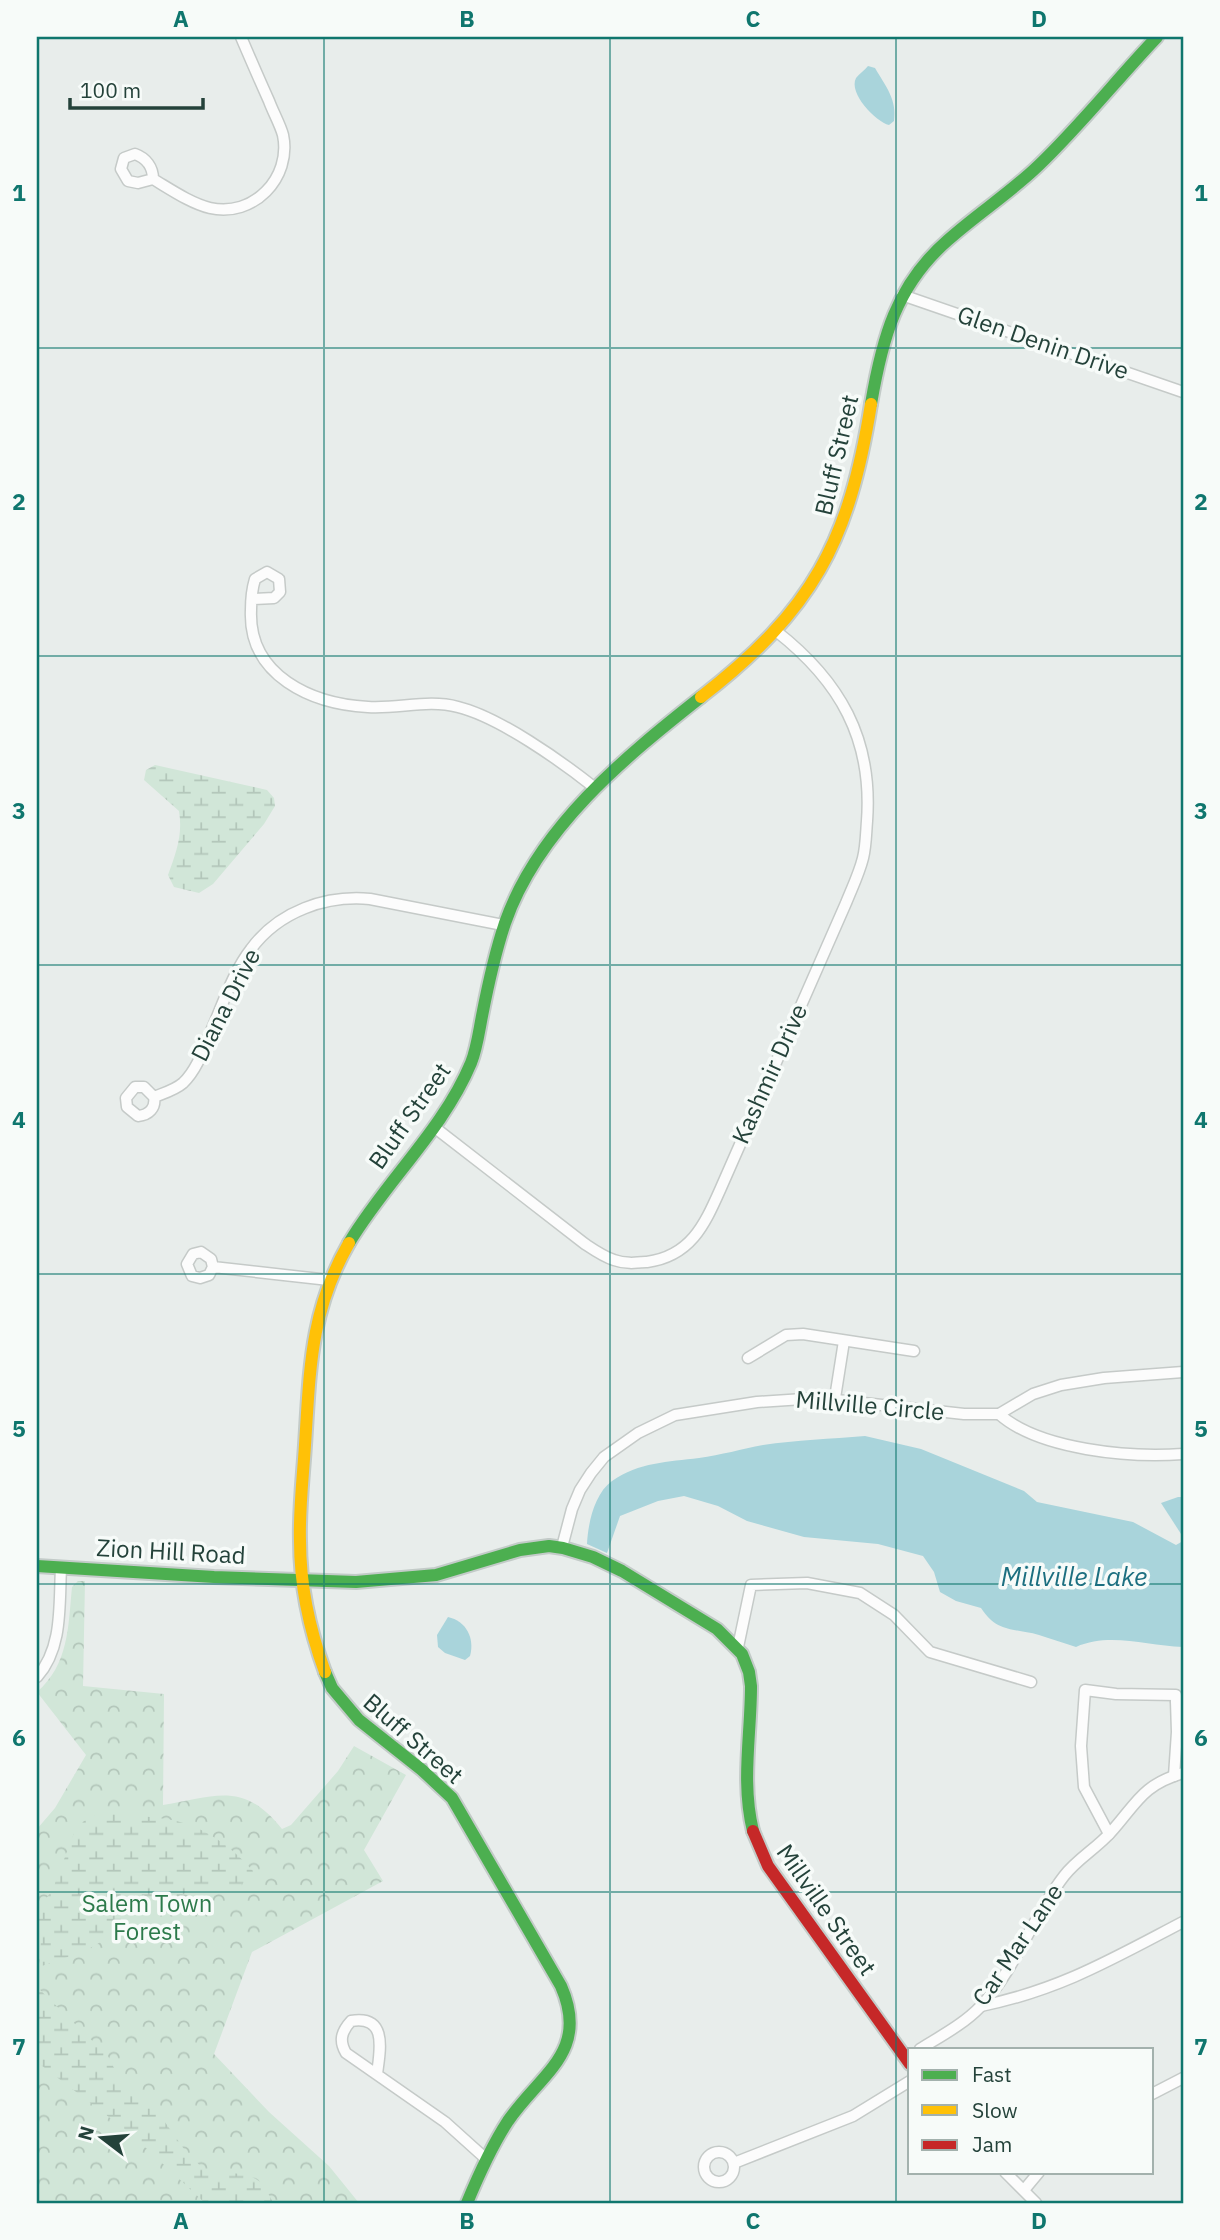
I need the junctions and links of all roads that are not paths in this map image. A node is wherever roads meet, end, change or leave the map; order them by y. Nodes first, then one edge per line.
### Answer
1 (241, 37) edge
2 (1157, 37) edge
3 (153, 179) dead end
4 (902, 295) junction
5 (1183, 392) edge
6 (252, 599) dead end
7 (776, 631) junction
8 (596, 788) junction
9 (503, 925) junction
10 (154, 1097) dead end
11 (434, 1127) junction
12 (213, 1267) dead end
13 (329, 1280) junction
14 (844, 1341) junction
15 (914, 1351) dead end
16 (748, 1358) dead end
17 (1183, 1372) edge
18 (835, 1398) junction
19 (999, 1414) junction
20 (1183, 1454) edge
21 (562, 1547) junction
22 (37, 1566) edge
23 (61, 1568) junction
24 (303, 1579) junction
25 (738, 1647) junction
26 (37, 1677) edge
27 (1031, 1682) dead end
28 (1180, 1704) edge
29 (1178, 1774) edge
30 (1110, 1834) junction
31 (1183, 1922) edge
32 (981, 2006) junction
33 (922, 2048) edge
34 (908, 2059) edge
35 (377, 2074) junction
36 (1183, 2078) edge
37 (908, 2082) edge
38 (1154, 2093) edge
39 (485, 2158) junction
40 (734, 2163) dead end
41 (1007, 2174) edge
42 (1037, 2174) edge
43 (1024, 2190) junction
44 (467, 2203) edge
45 (1036, 2203) edge

1 - 3 street
2 - 4 street, Bluff Street
4 - 5 street, Glen Denin Drive
4 - 7 street, Bluff Street
6 - 8 street
7 - 8 street, Bluff Street
7 - 11 street, Kashmir Drive
8 - 9 street, Bluff Street
9 - 10 street, Diana Drive
9 - 11 street, Bluff Street
11 - 13 street, Bluff Street
12 - 13 street
13 - 24 street, Bluff Street
14 - 15 street
14 - 16 street
14 - 18 street
17 - 19 street
18 - 19 street, Millville Circle
18 - 21 street, Millville Circle
19 - 20 street
21 - 24 street
21 - 25 street
22 - 23 street, Zion Hill Road
23 - 24 street, Zion Hill Road
23 - 26 street
24 - 39 street, Bluff Street
25 - 27 street
25 - 34 street, Millville Street
28 - 29 street, Car Mar Lane
28 - 30 street, Car Mar Lane
29 - 30 street, Car Mar Lane
30 - 32 street, Car Mar Lane
31 - 32 street
32 - 33 street, Car Mar Lane
35 - 35 street
35 - 39 street
36 - 38 street
37 - 40 street
39 - 44 street, Bluff Street
41 - 43 street
42 - 43 street
43 - 45 street

